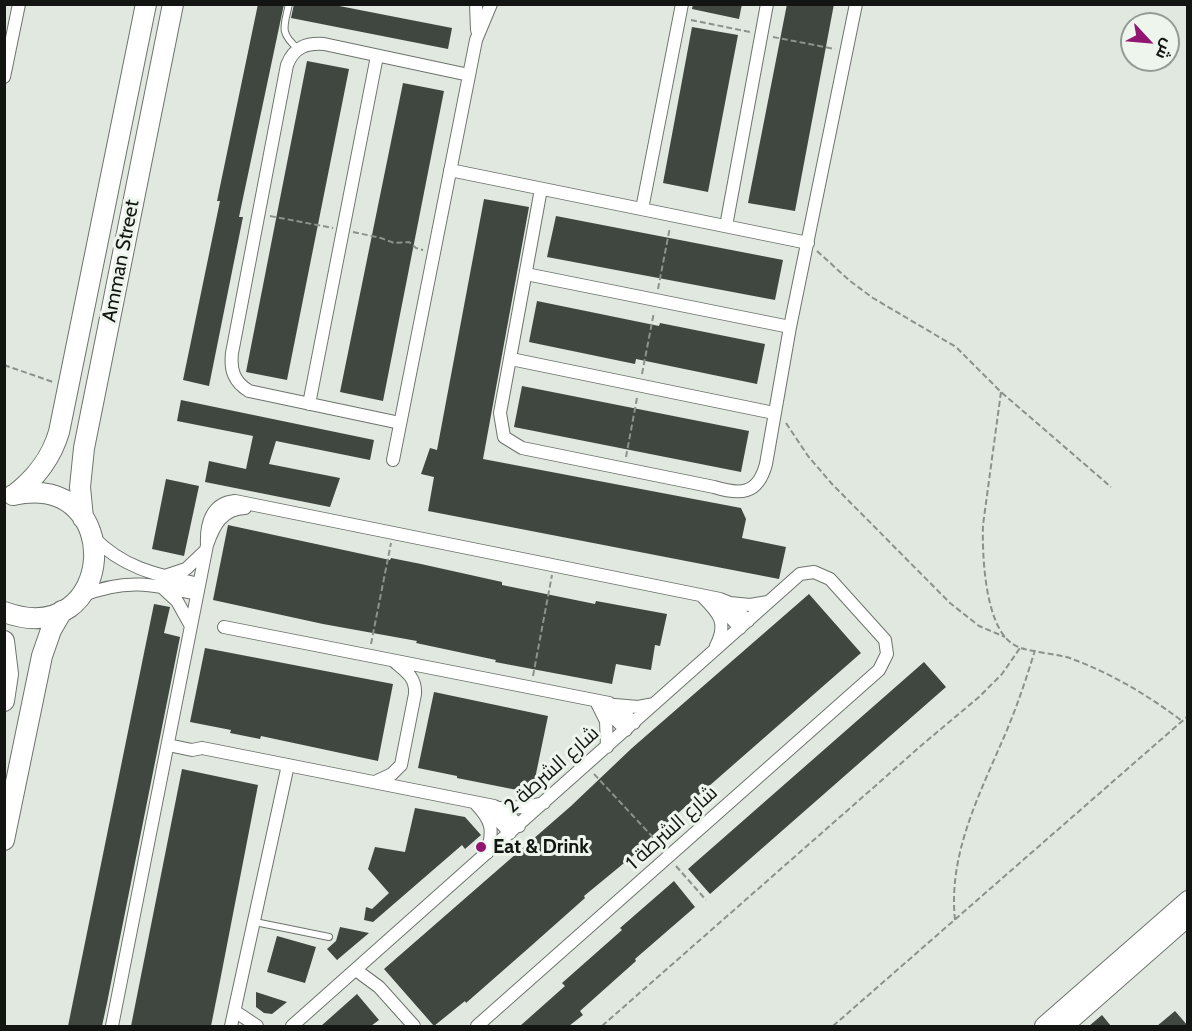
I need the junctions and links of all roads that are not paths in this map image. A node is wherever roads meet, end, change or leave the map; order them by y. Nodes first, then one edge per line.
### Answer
1 (19, 4) edge
2 (146, 4) edge
3 (173, 4) edge
4 (289, 4) edge
5 (476, 4) edge
6 (491, 4) edge
7 (682, 4) edge
8 (767, 4) edge
9 (856, 4) edge
10 (9, 26) edge
11 (476, 40) junction
12 (298, 49) junction
13 (377, 56) junction
14 (469, 75) junction
15 (4, 77) edge
16 (450, 170) junction
17 (541, 189) junction
18 (642, 209) junction
19 (726, 226) junction
20 (808, 243) junction
21 (526, 274) junction
22 (790, 327) junction
23 (511, 359) junction
24 (309, 404) junction
25 (774, 413) junction
26 (400, 423) junction
27 (393, 460) dead end
28 (9, 497) edge
29 (83, 518) junction
30 (93, 537) junction
31 (206, 547) junction
32 (162, 581) junction
33 (198, 589) junction
34 (80, 597) junction
35 (707, 597) junction
36 (770, 602) junction
37 (730, 603) junction
38 (62, 611) junction
39 (4, 612) edge
40 (744, 625) junction
41 (191, 626) junction
42 (224, 627) dead end
43 (4, 641) edge
44 (713, 653) junction
45 (887, 654) joint
46 (394, 662) junction
47 (4, 701) edge
48 (596, 702) junction
49 (610, 704) junction
50 (656, 704) junction
51 (630, 727) junction
52 (169, 741) junction
53 (607, 747) junction
54 (288, 765) junction
55 (375, 782) junction
56 (545, 802) junction
57 (480, 804) junction
58 (500, 808) junction
59 (514, 829) junction
60 (4, 840) edge
61 (488, 853) junction
62 (1188, 900) edge
63 (1188, 917) edge
64 (255, 922) junction
65 (329, 937) dead end
66 (359, 966) junction
67 (236, 1012) junction
68 (112, 1026) edge
69 (231, 1026) edge
70 (240, 1026) edge
71 (257, 1026) edge
72 (292, 1026) edge
73 (414, 1026) edge
74 (477, 1026) edge
75 (1044, 1026) edge
76 (1064, 1026) edge

1 - 10 street
2 - 28 main road, Amman Street
3 - 29 main road, Amman Street
4 - 12 lane
5 - 11 street
6 - 11 street
7 - 18 street
8 - 19 street
9 - 20 street
10 - 15 street
11 - 14 street
12 - 13 street
12 - 24 street
13 - 14 street
13 - 24 street
14 - 16 street
16 - 17 street
16 - 26 street
17 - 18 street
17 - 21 street
18 - 19 street
19 - 20 street
20 - 22 street
21 - 22 street
21 - 23 street
22 - 25 street
23 - 25 street
23 - 25 street
24 - 26 street
26 - 27 street
28 - 29 main road
29 - 30 main road
30 - 32 street
30 - 34 main road
31 - 32 street
31 - 33 street
31 - 35 street
32 - 33 street
32 - 34 street
32 - 41 street
33 - 41 street
34 - 38 main road
35 - 37 street
35 - 40 street
35 - 44 street
36 - 37 street
36 - 40 street, شارع الشرطة 2
36 - 45 street, شارع الشرطة 2
37 - 40 street
38 - 39 main road
38 - 60 main road
40 - 44 street, شارع الشرطة 2
41 - 52 street
42 - 46 street
43 - 47 main road
44 - 50 street, شارع الشرطة 2
45 - 74 street, شارع الشرطة 1
46 - 48 street
46 - 55 street
48 - 49 street
48 - 51 street
48 - 53 street
49 - 50 street
49 - 51 street
50 - 51 street, شارع الشرطة 2
51 - 53 street, شارع الشرطة 2
52 - 54 street
52 - 68 street
53 - 56 street, شارع الشرطة 2
54 - 55 street
54 - 64 street
55 - 57 street
56 - 58 street
56 - 59 street, شارع الشرطة 2
57 - 58 street
57 - 59 street
57 - 61 street
58 - 59 street
59 - 61 street, شارع الشرطة 2
61 - 66 street, شارع الشرطة 2
62 - 75 street
63 - 76 street
64 - 65 lane
64 - 67 street
66 - 72 street, شارع الشرطة 2
66 - 73 street
67 - 69 street
67 - 70 street
67 - 71 street

